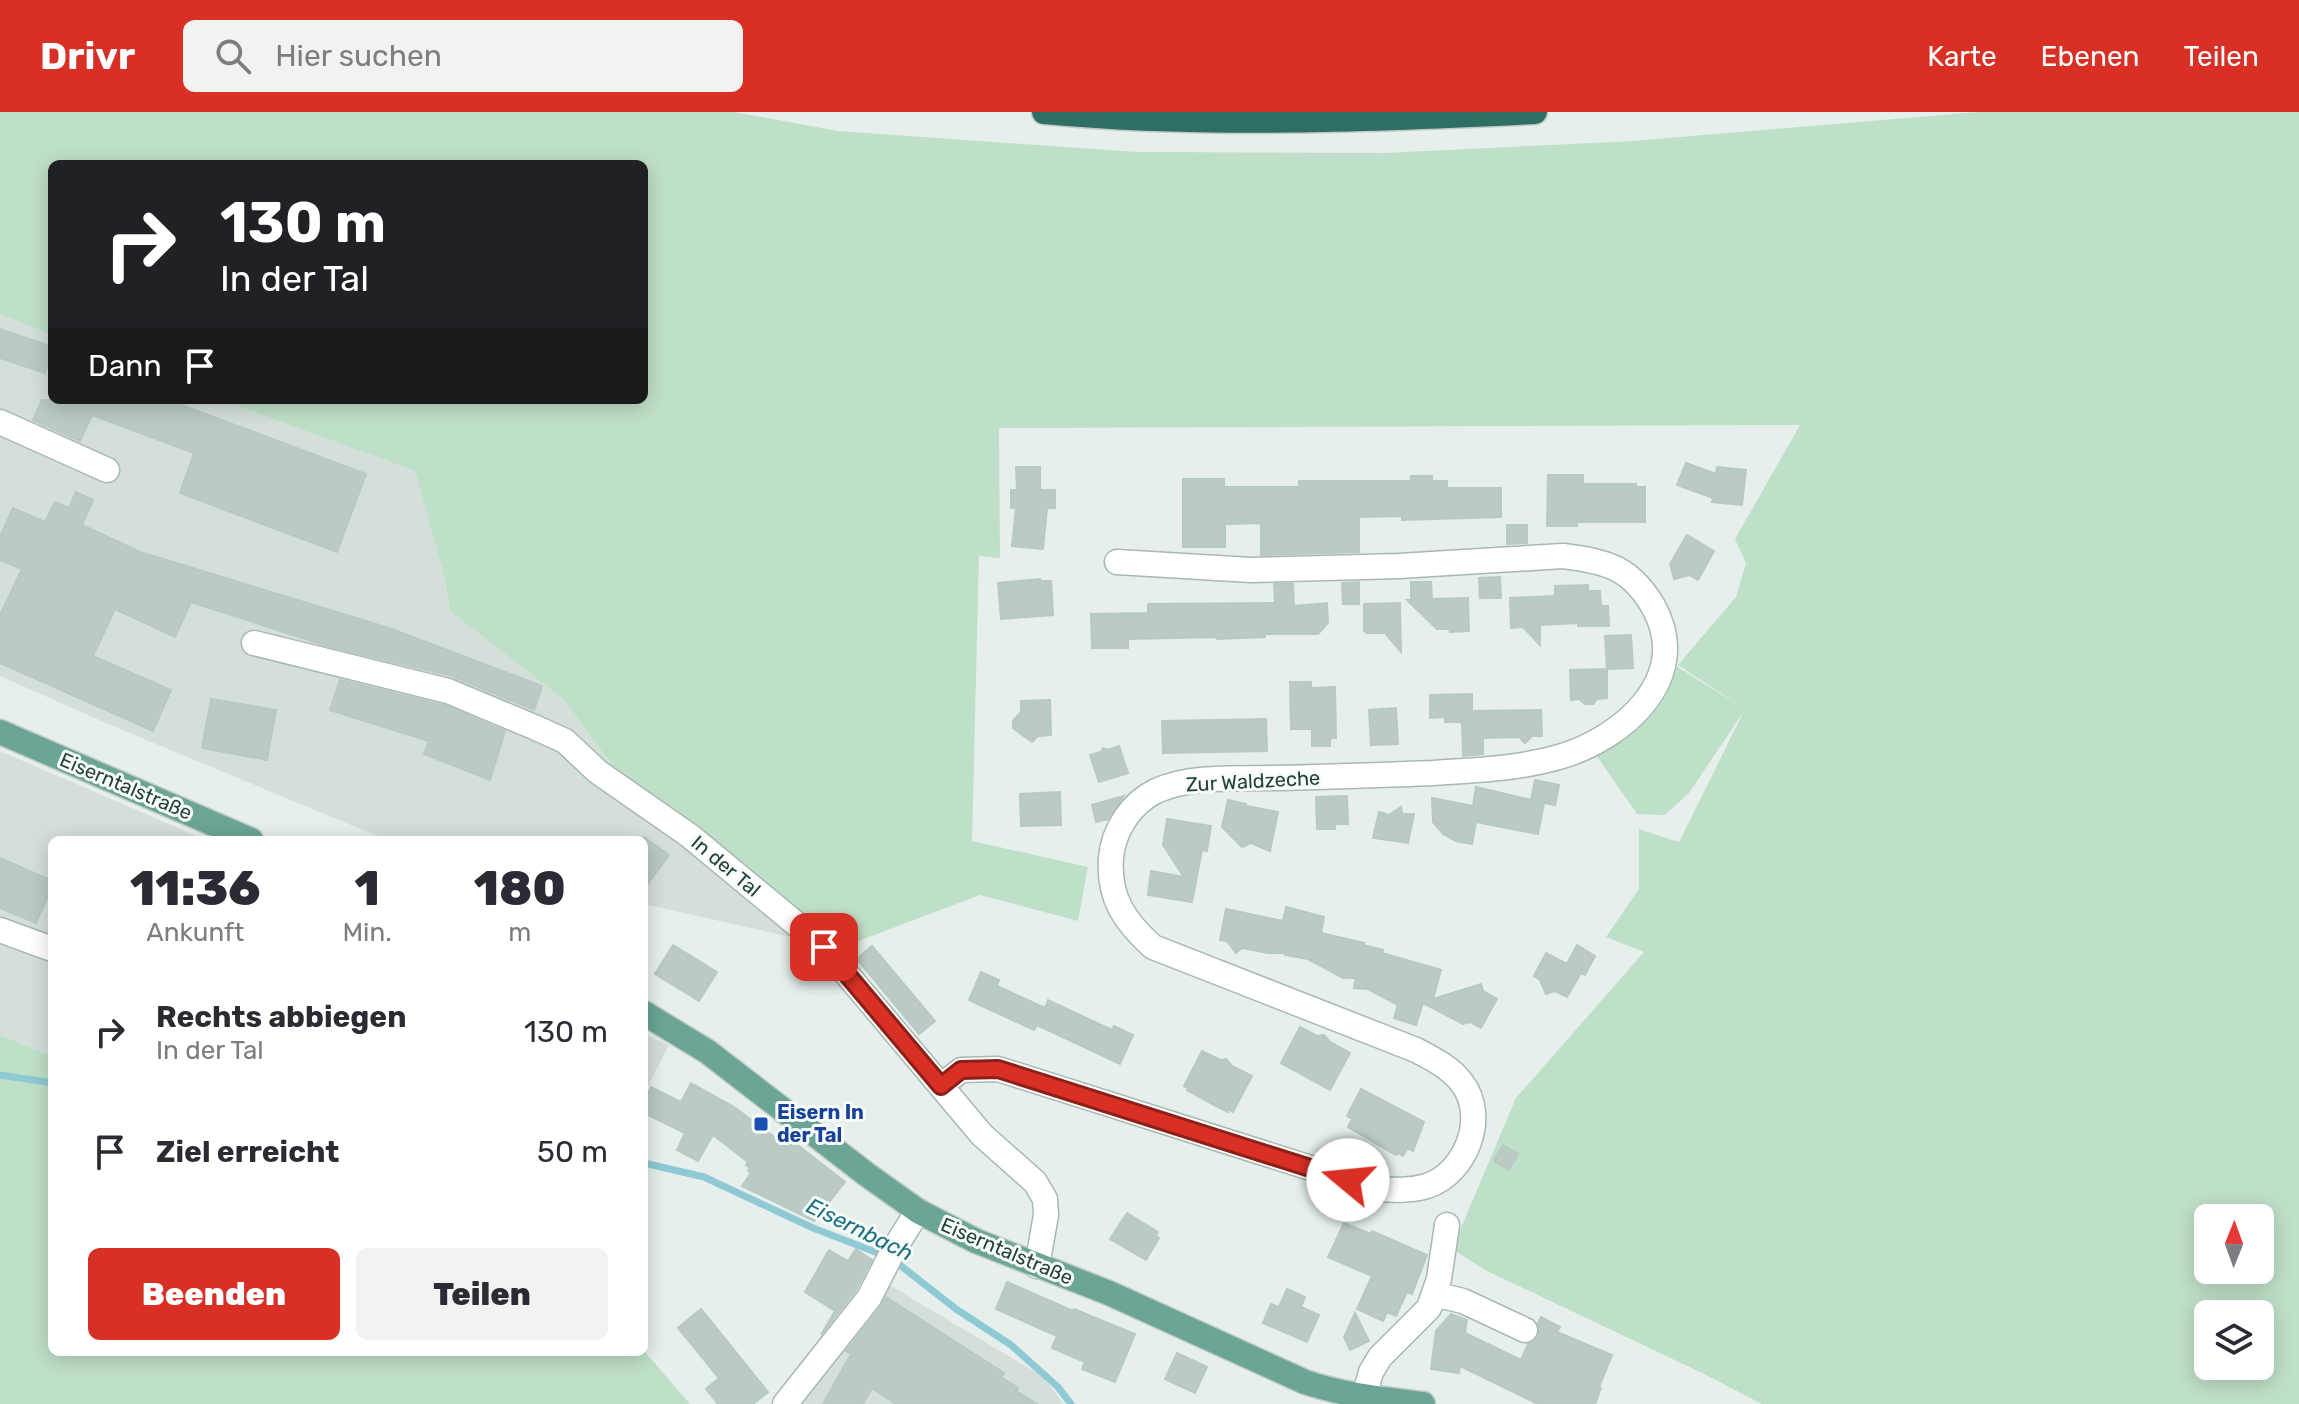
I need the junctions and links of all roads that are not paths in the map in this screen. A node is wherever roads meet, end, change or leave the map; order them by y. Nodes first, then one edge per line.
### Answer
1 (1044, 112) edge
2 (1535, 112) edge
3 (0, 422) edge
4 (107, 470) dead end
5 (1117, 562) dead end
6 (254, 643) dead end
7 (0, 732) edge
8 (224, 835) edge
9 (0, 930) edge
10 (48, 948) edge
11 (648, 1015) edge
12 (941, 1086) junction
13 (918, 1211) junction
14 (1447, 1225) dead end
15 (1037, 1266) junction
16 (1434, 1294) junction
17 (1525, 1330) dead end
18 (1364, 1397) junction
19 (785, 1404) edge
20 (1423, 1404) edge

1 - 2 highway
3 - 4 street
5 - 12 street, Zur Waldzeche
6 - 12 street, In der Tal
7 - 8 main road, Eiserntalstraße
9 - 10 street
11 - 13 main road, Eiserntalstraße
12 - 15 street, In der Tal
13 - 15 main road, Eiserntalstraße
13 - 19 street
14 - 16 street
15 - 18 main road, Eiserntalstraße
16 - 17 street
16 - 18 street
18 - 20 main road, Eiserntalstraße

